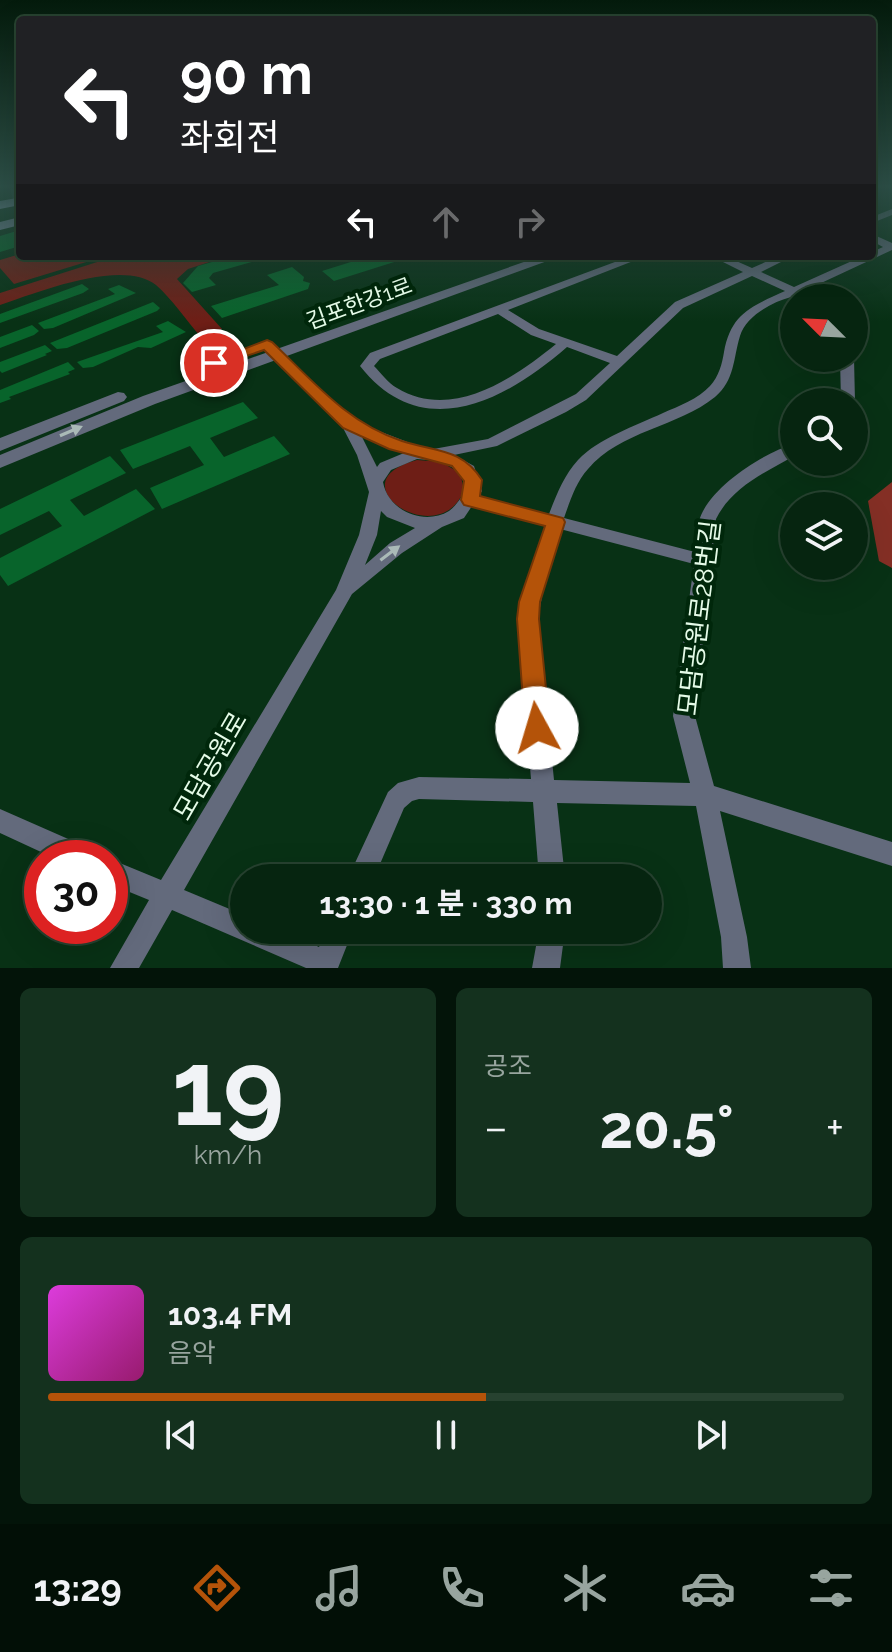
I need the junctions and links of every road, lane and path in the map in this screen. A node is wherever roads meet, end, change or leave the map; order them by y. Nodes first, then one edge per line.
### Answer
1 (876, 239) edge
2 (876, 255) edge
3 (511, 260) edge
4 (542, 260) edge
5 (631, 260) edge
6 (724, 260) edge
7 (778, 260) edge
8 (867, 260) edge
9 (750, 272) junction
10 (822, 284) edge
11 (780, 285) edge
12 (780, 302) edge
13 (500, 310) junction
14 (564, 343) junction
15 (272, 350) junction
16 (620, 362) junction
17 (348, 424) junction
18 (492, 443) junction
19 (0, 445) edge
20 (427, 454) junction
21 (780, 458) edge
22 (0, 462) edge
23 (473, 480) junction
24 (375, 489) junction
25 (471, 500) junction
26 (440, 520) junction
27 (556, 522) junction
28 (702, 560) junction
29 (344, 592) junction
30 (543, 790) junction
31 (705, 795) junction
32 (0, 821) edge
33 (42, 840) edge
34 (892, 854) edge
35 (367, 864) edge
36 (551, 864) edge
37 (128, 879) edge
38 (166, 896) junction
39 (230, 922) edge
40 (279, 944) edge
41 (334, 944) edge
42 (550, 944) edge
43 (325, 965) edge
44 (124, 968) edge
45 (546, 968) edge
46 (737, 968) edge

1 - 2 street
3 - 15 street, 김포한강1로
4 - 15 street, 김포한강1로
5 - 13 street
6 - 9 street
7 - 9 street
8 - 10 street
9 - 11 street
9 - 16 street
12 - 27 street
13 - 14 street
13 - 14 street
14 - 16 street
15 - 17 street
15 - 19 street, 김포한강1로
22 -> 15 street, 김포한강1로
16 - 18 street
17 - 20 street
17 - 24 street
18 - 20 street
18 - 23 street
20 - 23 street
20 - 24 street
21 - 28 street, 모담공원로28번길
23 - 25 street
24 - 26 street
24 - 29 street
25 - 26 street
25 - 27 street
29 -> 26 street
27 - 28 street
27 - 30 street
28 - 31 street, 모담공원로28번길
29 - 38 street, 모담공원로
30 - 31 street
30 - 35 street
30 - 36 street
31 - 34 street
31 - 46 street, 모담공원로28번길
32 - 33 street
37 - 38 street
38 - 39 street
38 - 44 street, 모담공원로
40 - 43 street
41 - 43 street
42 - 45 street

